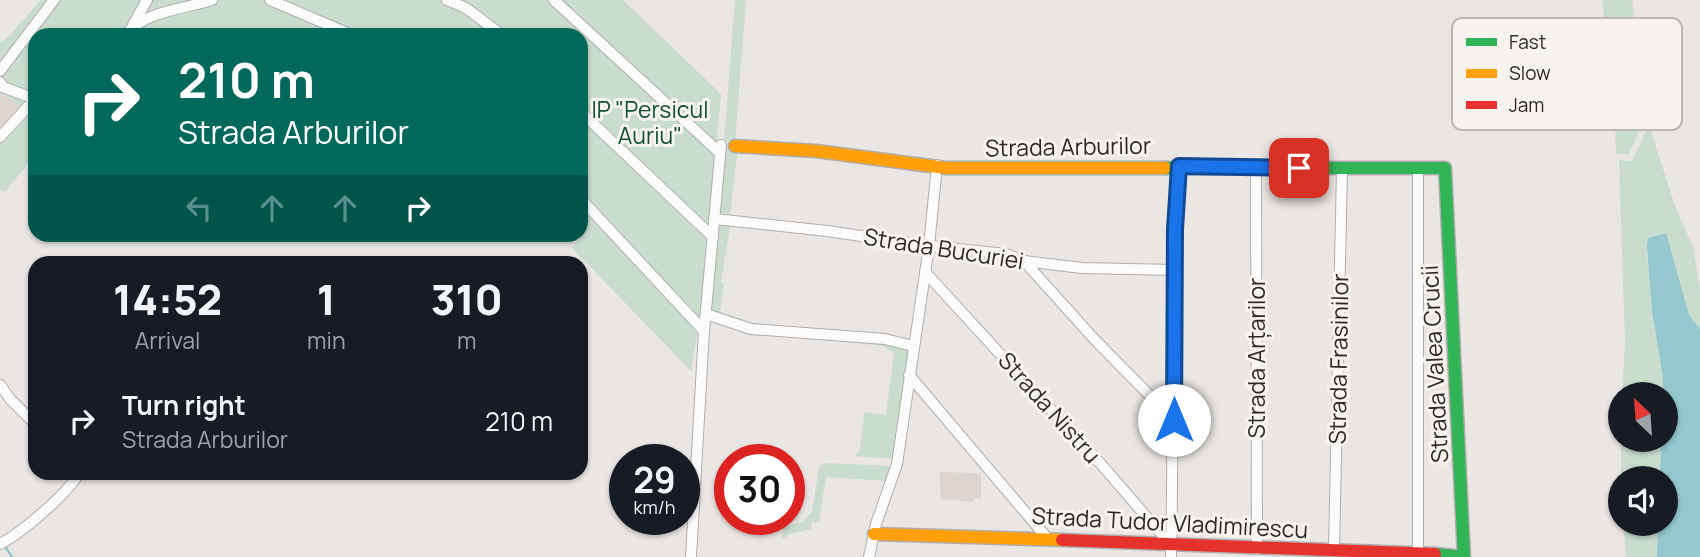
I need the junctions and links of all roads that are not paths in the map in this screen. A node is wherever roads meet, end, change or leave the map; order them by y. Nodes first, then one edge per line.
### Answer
1 (54, 0) edge
2 (147, 0) edge
3 (212, 0) edge
4 (270, 0) edge
5 (447, 0) edge
6 (554, 0) edge
7 (132, 26) joint
8 (33, 28) edge
9 (336, 28) edge
10 (493, 28) edge
11 (585, 28) edge
12 (588, 31) edge
13 (28, 34) edge
14 (0, 71) edge
15 (0, 82) edge
16 (28, 96) edge
17 (28, 107) edge
18 (588, 118) edge
19 (0, 137) edge
20 (735, 146) dead end
21 (937, 166) junction
22 (1179, 166) junction
23 (1256, 167) junction
24 (1418, 167) junction
25 (1342, 168) junction
26 (1445, 168) joint
27 (588, 208) edge
28 (715, 219) junction
29 (713, 237) junction
30 (929, 246) junction
31 (1024, 261) junction
32 (1175, 270) junction
33 (925, 272) junction
34 (706, 314) junction
35 (704, 331) junction
36 (913, 346) junction
37 (909, 375) junction
38 (0, 385) edge
39 (28, 417) edge
40 (1174, 420) junction
41 (74, 480) edge
42 (874, 534) junction
43 (1047, 538) junction
44 (0, 544) edge
45 (1257, 549) junction
46 (1334, 550) junction
47 (1171, 551) edge
48 (1418, 552) junction
49 (691, 557) edge
50 (869, 557) edge
51 (1464, 557) edge

1 - 8 street
2 - 7 street
3 - 7 street
4 - 9 street
5 - 10 street
6 - 11 street
12 - 28 street
13 - 14 street
15 - 16 street
17 - 19 street
18 - 29 street
20 - 21 street, Strada Arburilor
21 - 22 street, Strada Arburilor
21 - 30 street
22 - 23 street, Strada Arburilor
22 - 32 street
23 - 25 street, Strada Arburilor
23 - 45 street, Strada Arțarilor
24 - 25 street, Strada Arburilor
24 - 26 street, Strada Arburilor
24 - 48 street
25 - 46 street, Strada Frasinilor
26 - 51 street, Strada Valea Crucii
27 - 35 street
28 - 29 street
28 - 30 street, Strada Bucuriei
29 - 34 street
30 - 31 street, Strada Bucuriei
30 - 33 street
31 - 32 street, Strada Bucuriei
31 - 40 street
32 - 40 street
33 - 36 street
33 - 47 street, Strada Nistru
34 - 35 street
34 - 36 street
35 - 49 street
36 - 37 street
37 - 42 street
37 - 43 street
38 - 39 street
40 - 47 street
41 - 44 street
42 - 43 street, Strada Tudor Vladimirescu
42 - 50 street
43 - 47 street, Strada Tudor Vladimirescu
45 - 46 street, Strada Tudor Vladimirescu
45 - 47 street, Strada Tudor Vladimirescu
46 - 48 street, Strada Tudor Vladimirescu
48 - 51 street, Strada Tudor Vladimirescu

